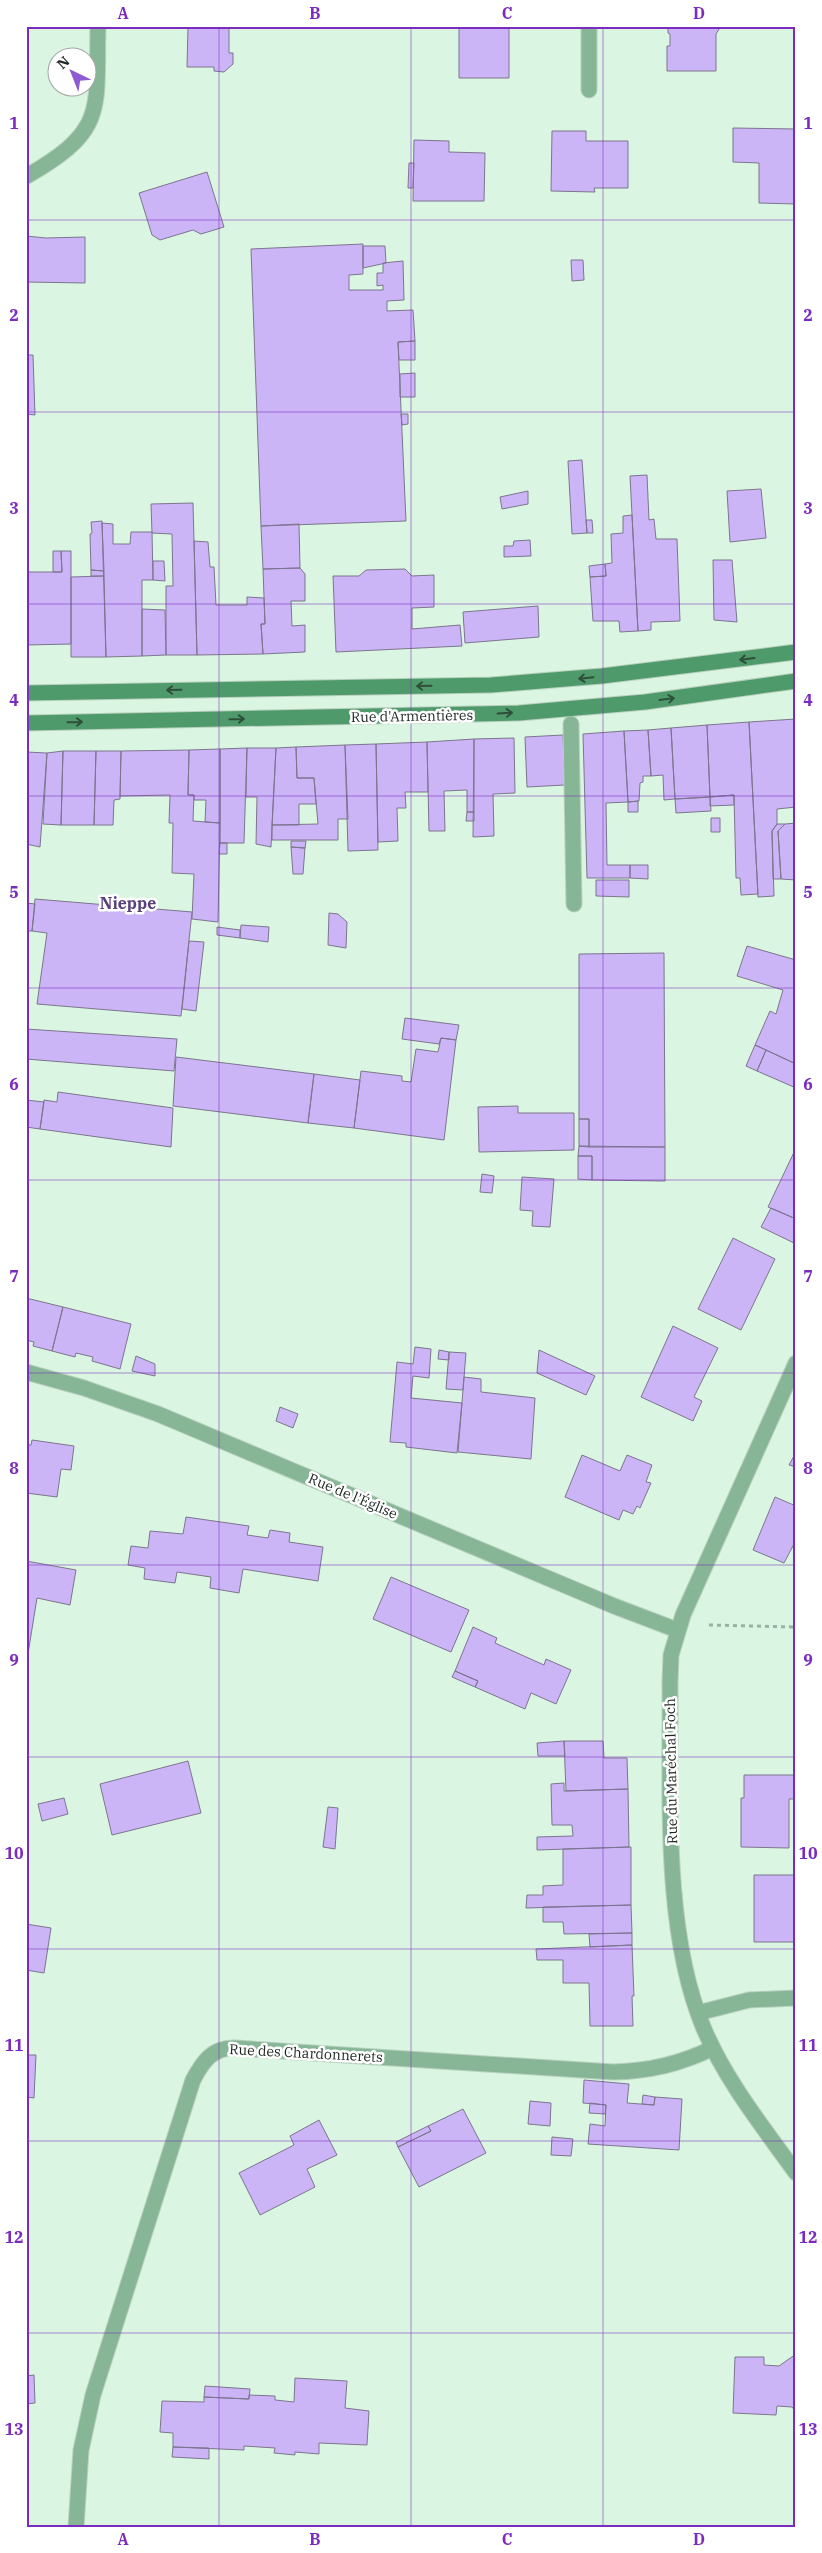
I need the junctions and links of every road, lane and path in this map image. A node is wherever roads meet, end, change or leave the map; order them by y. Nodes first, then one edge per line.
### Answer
1 (98, 26) edge
2 (589, 26) edge
3 (589, 90) dead end
4 (27, 176) edge
5 (796, 652) edge
6 (796, 681) edge
7 (26, 693) edge
8 (26, 723) edge
9 (571, 724) dead end
10 (574, 904) dead end
11 (796, 1363) edge
12 (26, 1372) edge
13 (796, 1627) edge
14 (677, 1630) junction
15 (796, 1998) edge
16 (698, 2014) junction
17 (713, 2048) junction
18 (796, 2173) edge
19 (76, 2527) edge

1 - 4 street
2 - 3 street
5 -> 7 main road
8 -> 6 main road, Rue d'Armentières
9 - 10 street
11 - 14 street, Rue du Maréchal Foch
12 - 14 street, Rue de l'Église
13 - 14 path
14 - 16 street, Rue du Maréchal Foch
15 - 16 street
16 - 17 street, Rue du Maréchal Foch
17 - 18 street, Rue du Maréchal Foch
17 - 19 street, Rue des Chardonnerets

